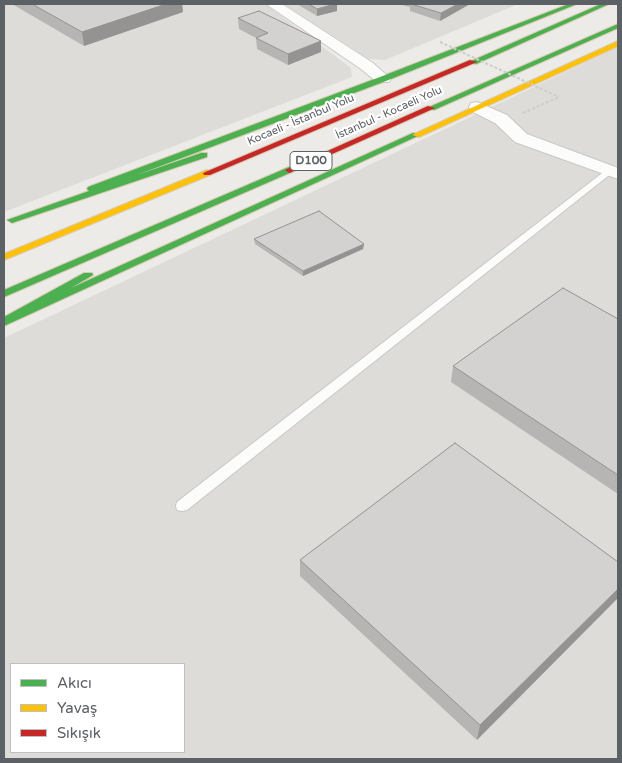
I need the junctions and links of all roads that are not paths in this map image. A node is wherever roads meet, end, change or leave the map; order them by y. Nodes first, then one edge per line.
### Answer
1 (273, 4) edge
2 (574, 4) edge
3 (606, 4) edge
4 (618, 26) edge
5 (618, 43) edge
6 (383, 79) junction
7 (380, 101) junction
8 (477, 107) junction
9 (614, 172) edge
10 (237, 194) junction
11 (8, 222) edge
12 (4, 257) edge
13 (4, 294) edge
14 (4, 322) edge
15 (182, 506) dead end

1 - 6 street
2 - 6 main road
3 - 7 main road, Kocaeli - İstanbul Yolu / D100
4 - 10 main road, İstanbul - Kocaeli Yolu / D100
5 - 8 main road
6 - 11 main road
7 - 11 main road
7 - 12 main road, Kocaeli - İstanbul Yolu / D100
8 - 9 street
8 - 14 main road
9 - 15 lane
10 - 13 main road, İstanbul - Kocaeli Yolu / D100
10 - 14 main road

